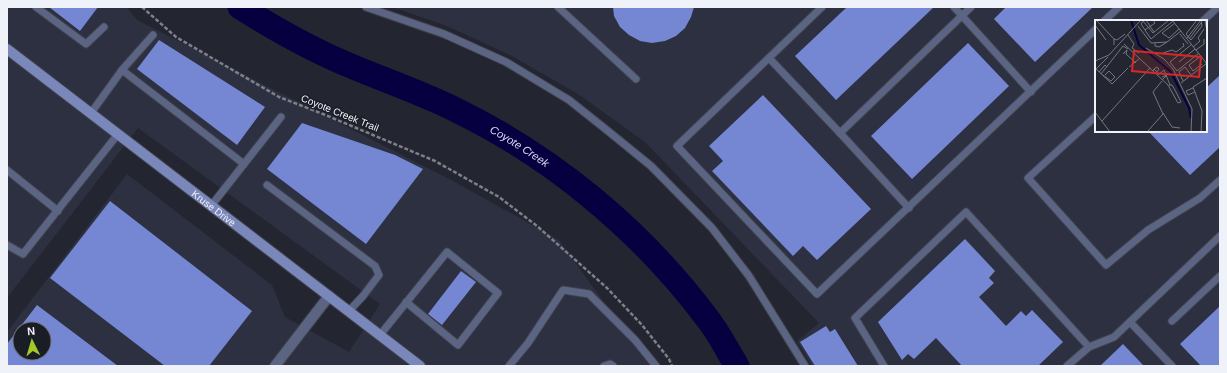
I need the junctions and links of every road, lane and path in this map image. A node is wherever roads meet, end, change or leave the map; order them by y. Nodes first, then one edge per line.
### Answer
1 (36, 7) edge
2 (142, 7) edge
3 (366, 7) edge
4 (558, 7) edge
5 (822, 7) edge
6 (954, 7) edge
7 (971, 7) edge
8 (1119, 7) edge
9 (1218, 7) edge
10 (962, 15) junction
11 (1105, 20) edge
12 (1204, 20) edge
13 (104, 26) dead end
14 (1095, 30) edge
15 (153, 35) dead end
16 (7, 50) edge
17 (769, 58) junction
18 (122, 70) junction
19 (636, 79) dead end
20 (1031, 92) junction
21 (91, 114) junction
22 (281, 117) dead end
23 (1095, 117) edge
24 (840, 132) junction
25 (118, 134) junction
26 (244, 164) junction
27 (7, 170) edge
28 (1220, 180) edge
29 (267, 185) dead end
30 (211, 206) junction
31 (909, 208) junction
32 (58, 210) junction
33 (1220, 236) edge
34 (7, 245) edge
35 (1220, 276) edge
36 (329, 296) junction
37 (406, 302) junction
38 (349, 311) junction
39 (1130, 322) junction
40 (1172, 322) dead end
41 (380, 335) junction
42 (1089, 347) junction
43 (275, 366) edge
44 (420, 366) edge
45 (509, 366) edge
46 (604, 366) edge
47 (613, 366) edge
48 (656, 366) edge
49 (672, 366) edge
50 (805, 366) edge
51 (884, 366) edge
52 (1067, 366) edge
53 (1172, 366) edge

1 - 13 lane
2 - 49 path, Coyote Creek Trail
3 - 50 lane
4 - 19 lane
5 - 17 lane
6 - 10 lane
7 - 10 lane
8 - 11 lane
9 - 12 lane
10 - 20 lane
10 - 24 lane
14 - 20 lane
15 - 18 lane
16 - 21 street, Kruse Drive
17 - 24 lane
17 - 31 lane
18 - 21 lane
18 - 26 lane
20 - 31 lane
21 - 25 street, Kruse Drive
22 - 26 lane
23 - 28 lane
24 - 31 lane
25 - 30 street, Kruse Drive
25 - 32 lane
26 - 30 lane
27 - 32 lane
29 - 38 lane
30 - 36 street, Kruse Drive
32 - 34 lane
33 - 39 lane
35 - 40 lane
36 - 38 street, Kruse Drive
36 - 43 street
37 - 37 lane
37 - 41 lane
38 - 41 street, Kruse Drive
39 - 42 lane
39 - 53 lane
41 - 44 street, Kruse Drive
42 - 51 lane
42 - 52 lane
45 - 48 lane
46 - 47 lane

